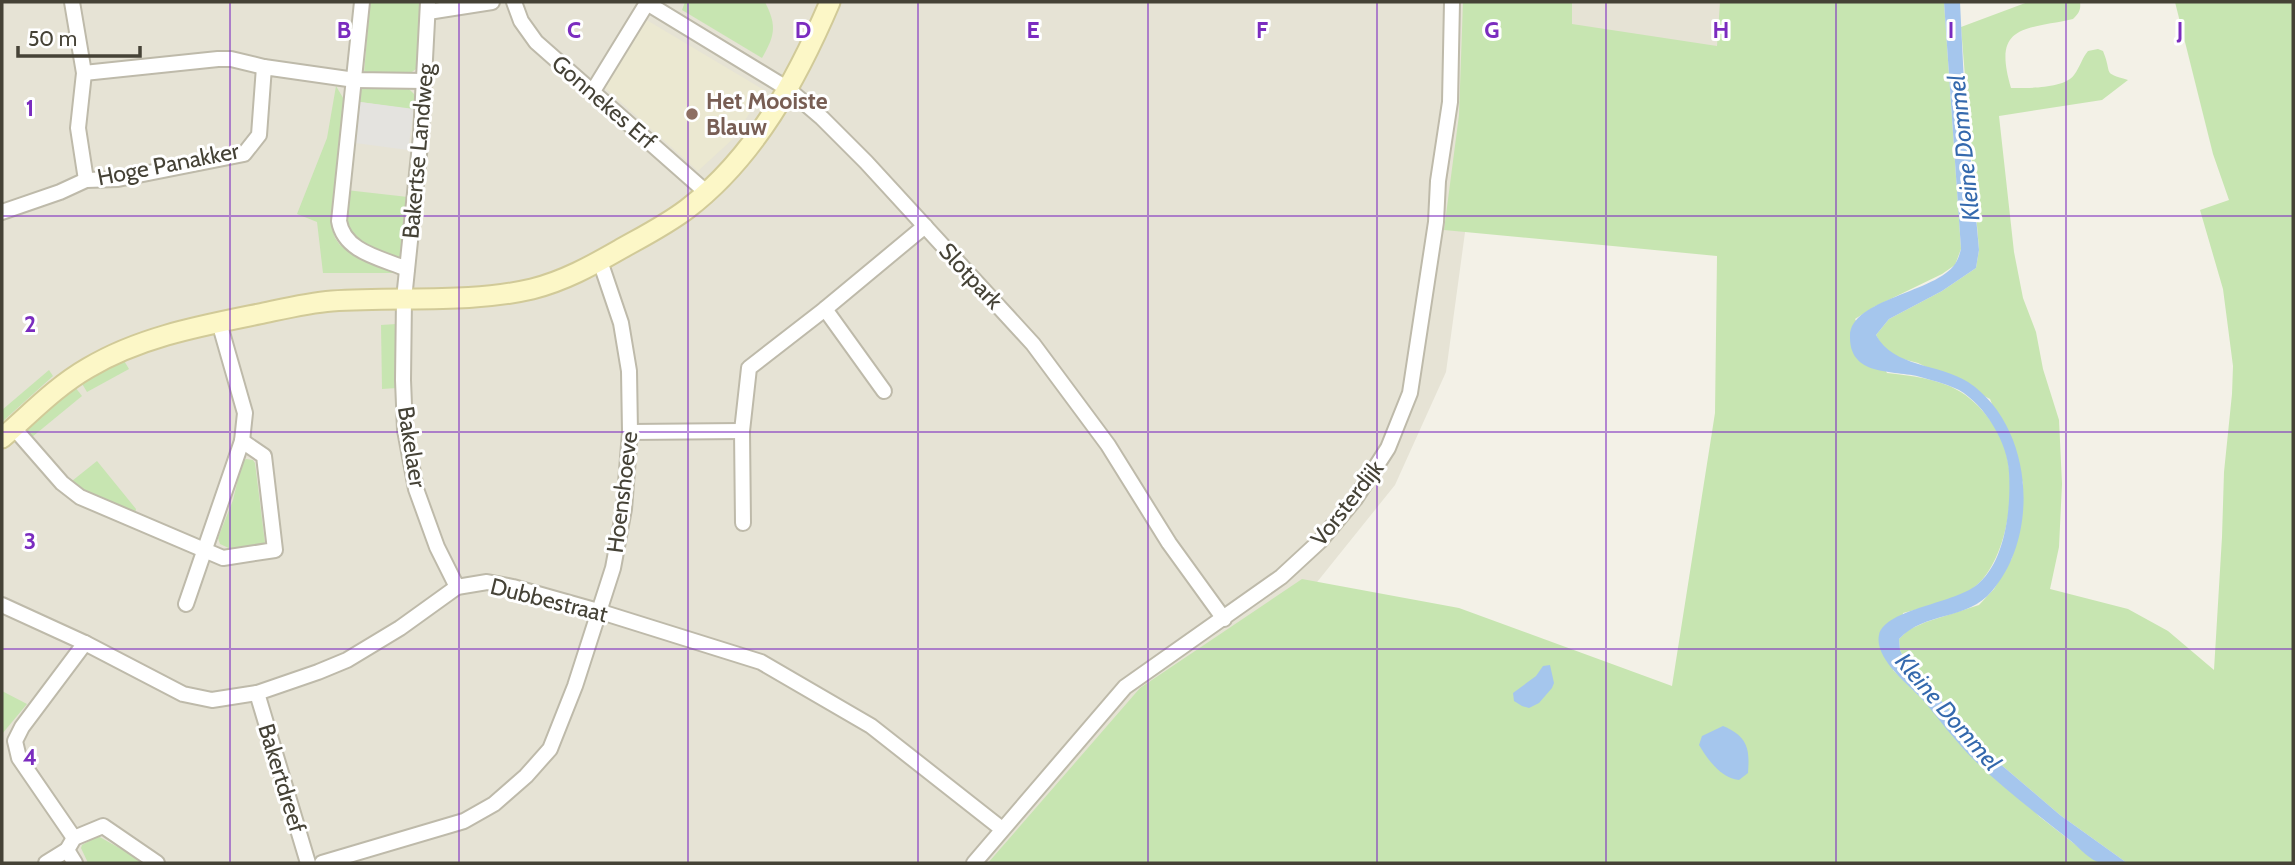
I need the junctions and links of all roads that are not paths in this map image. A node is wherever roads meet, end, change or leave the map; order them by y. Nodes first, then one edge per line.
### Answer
1 (72, 2) edge
2 (362, 2) edge
3 (492, 2) edge
4 (514, 2) edge
5 (830, 2) edge
6 (1452, 2) edge
7 (647, 3) edge
8 (428, 7) edge
9 (264, 67) junction
10 (84, 73) junction
11 (355, 80) junction
12 (425, 80) junction
13 (788, 89) junction
14 (593, 91) junction
15 (86, 180) junction
16 (706, 192) junction
17 (2, 212) edge
18 (925, 226) junction
19 (600, 261) junction
20 (407, 269) junction
21 (404, 299) junction
22 (825, 309) junction
23 (219, 322) junction
24 (884, 391) dead end
25 (742, 430) junction
26 (630, 432) junction
27 (5, 434) edge
28 (242, 441) junction
29 (743, 523) dead end
30 (206, 550) junction
31 (457, 587) junction
32 (186, 604) dead end
33 (2, 605) edge
34 (598, 611) junction
35 (1224, 619) junction
36 (85, 643) junction
37 (257, 693) junction
38 (1002, 829) junction
39 (71, 844) junction
40 (46, 863) edge
41 (75, 863) edge
42 (157, 863) edge
43 (308, 863) edge
44 (322, 863) edge
45 (974, 863) edge

1 - 10 street, Hoge Panakker
2 - 11 street
3 - 8 street
4 - 14 street, Gonnekes Erf
5 - 13 street
6 - 35 street, Vorsterdijk
7 - 13 street, Slotpark
7 - 14 street
8 - 12 street, Bakertse Landweg
9 - 10 street
9 - 11 street
9 - 15 street, Hoge Panakker
10 - 15 street, Hoge Panakker
11 - 12 street
11 - 20 street
12 - 20 street, Bakertse Landweg
13 - 16 street
13 - 18 street, Slotpark
14 - 16 street, Gonnekes Erf
15 - 17 street, Hoge Panakker
16 - 19 street
18 - 22 street
18 - 35 street, Slotpark
19 - 21 street
19 - 26 street, Hoenshoeve
20 - 21 street, Bakertse Landweg
21 - 23 street
21 - 31 street, Bakelaer
22 - 24 street
22 - 25 street
23 - 27 street
23 - 28 street
25 - 26 street
25 - 29 street
26 - 34 street, Hoenshoeve
27 - 30 street
28 - 30 street
28 - 30 street
30 - 32 street
31 - 34 street, Dubbestraat
31 - 37 street, Dubbestraat
33 - 36 street, Dubbestraat
34 - 38 street, Dubbestraat
34 - 44 street, Hoenshoeve
35 - 38 street, Vorsterdijk
36 - 37 street, Dubbestraat
36 - 39 street
37 - 43 street, Bakertdreef
38 - 45 street, Vorsterdijk
39 - 40 street
39 - 41 street
39 - 42 street

